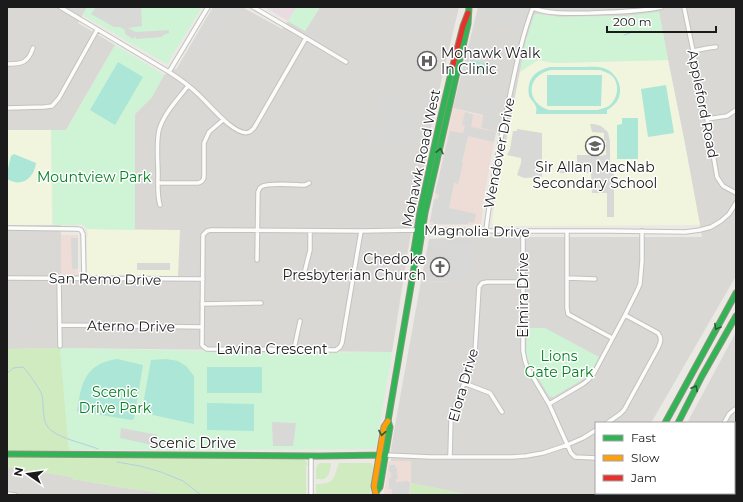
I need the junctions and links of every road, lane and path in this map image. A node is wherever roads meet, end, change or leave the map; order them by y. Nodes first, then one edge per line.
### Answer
1 (60, 7) edge
2 (208, 7) edge
3 (254, 7) edge
4 (469, 7) edge
5 (533, 7) edge
6 (662, 7) edge
7 (684, 7) edge
8 (468, 13) junction
9 (97, 30) junction
10 (306, 38) junction
11 (716, 47) dead end
12 (33, 48) dead end
13 (692, 51) junction
14 (346, 62) dead end
15 (7, 64) edge
16 (169, 72) junction
17 (188, 86) junction
18 (7, 108) edge
19 (736, 110) edge
20 (441, 116) junction
21 (707, 119) junction
22 (223, 120) junction
23 (446, 125) junction
24 (158, 183) junction
25 (309, 183) dead end
26 (736, 193) edge
27 (736, 203) edge
28 (160, 205) dead end
29 (7, 228) edge
30 (420, 230) junction
31 (486, 230) junction
32 (207, 231) joint
33 (257, 231) junction
34 (310, 231) junction
35 (361, 231) junction
36 (523, 231) junction
37 (567, 231) junction
38 (642, 231) junction
39 (257, 260) dead end
40 (7, 278) edge
41 (59, 278) junction
42 (303, 278) dead end
43 (567, 278) junction
44 (84, 279) junction
45 (202, 279) junction
46 (595, 279) dead end
47 (523, 282) junction
48 (736, 293) edge
49 (261, 303) dead end
50 (202, 304) junction
51 (625, 315) junction
52 (736, 316) edge
53 (300, 321) dead end
54 (60, 325) junction
55 (202, 326) junction
56 (612, 338) junction
57 (60, 346) dead end
58 (294, 349) junction
59 (464, 383) junction
60 (549, 404) junction
61 (735, 409) dead end
62 (502, 412) dead end
63 (388, 421) junction
64 (608, 422) edge
65 (666, 422) edge
66 (679, 422) edge
67 (725, 422) edge
68 (595, 431) edge
69 (567, 445) junction
70 (7, 454) edge
71 (379, 455) junction
72 (385, 455) junction
73 (311, 456) junction
74 (450, 457) junction
75 (595, 458) edge
76 (7, 494) edge
77 (376, 494) edge
78 (15, 495) edge
79 (311, 495) edge

1 - 9 street
2 - 16 street
3 - 10 street
4 - 8 main road, Mohawk Road West
5 - 6 street
5 - 31 street, Wendover Drive
7 - 13 street, Appleford Road
8 - 20 main road, Mohawk Road West
8 - 23 main road, Mohawk Road West
9 - 16 street
9 - 18 street
10 - 14 street
10 - 22 street
11 - 13 street
12 - 15 street
13 - 21 street, Appleford Road
16 - 17 street
17 - 22 street
17 - 24 street
19 - 21 street
20 - 23 main road
20 - 30 main road, Mohawk Road West
21 - 26 street, Appleford Road
22 - 24 street
30 -> 23 main road, Mohawk Road West
24 - 28 street
25 - 33 street
27 - 38 street, Magnolia Drive
29 - 44 street
30 - 31 street, Magnolia Drive
30 - 35 street, Magnolia Drive
30 - 63 main road, Mohawk Road West
31 - 36 street, Magnolia Drive
32 - 33 street, Magnolia Drive
32 - 45 street, Lavina Crescent
33 - 34 street, Magnolia Drive
33 - 39 street
34 - 35 street, Magnolia Drive
34 - 42 street
35 - 58 street, Lavina Crescent
36 - 37 street, Magnolia Drive
36 - 47 street, Elmira Drive
37 - 38 street, Magnolia Drive
37 - 43 street
38 - 51 street
40 - 41 street, San Remo Drive
41 - 44 street, San Remo Drive
41 - 54 street
43 - 46 street
43 - 56 street
44 - 45 street, San Remo Drive
45 - 50 street, Lavina Crescent
47 - 59 street, Elora Drive
47 - 60 street, Elmira Drive
48 -> 65 main road
49 - 50 street
50 - 55 street, Lavina Crescent
51 - 56 street
51 - 64 street
66 -> 52 main road
53 - 58 street
54 - 55 street, Aterno Drive
54 - 57 street
55 - 58 street, Lavina Crescent
56 - 60 street
59 - 62 street
59 - 74 street, Elora Drive
60 - 69 street, Elmira Drive
61 - 67 street
63 -> 71 main road, Mohawk Road West
63 - 72 main road, Mohawk Road West
68 - 69 street
69 - 74 street
69 - 75 street
70 - 73 main road, Scenic Drive
71 - 72 main road, Scenic Drive
71 - 73 main road, Scenic Drive
71 - 77 main road, Mohawk Road West
72 - 74 street
72 - 77 main road, Mohawk Road West
73 - 79 street
76 - 78 street

